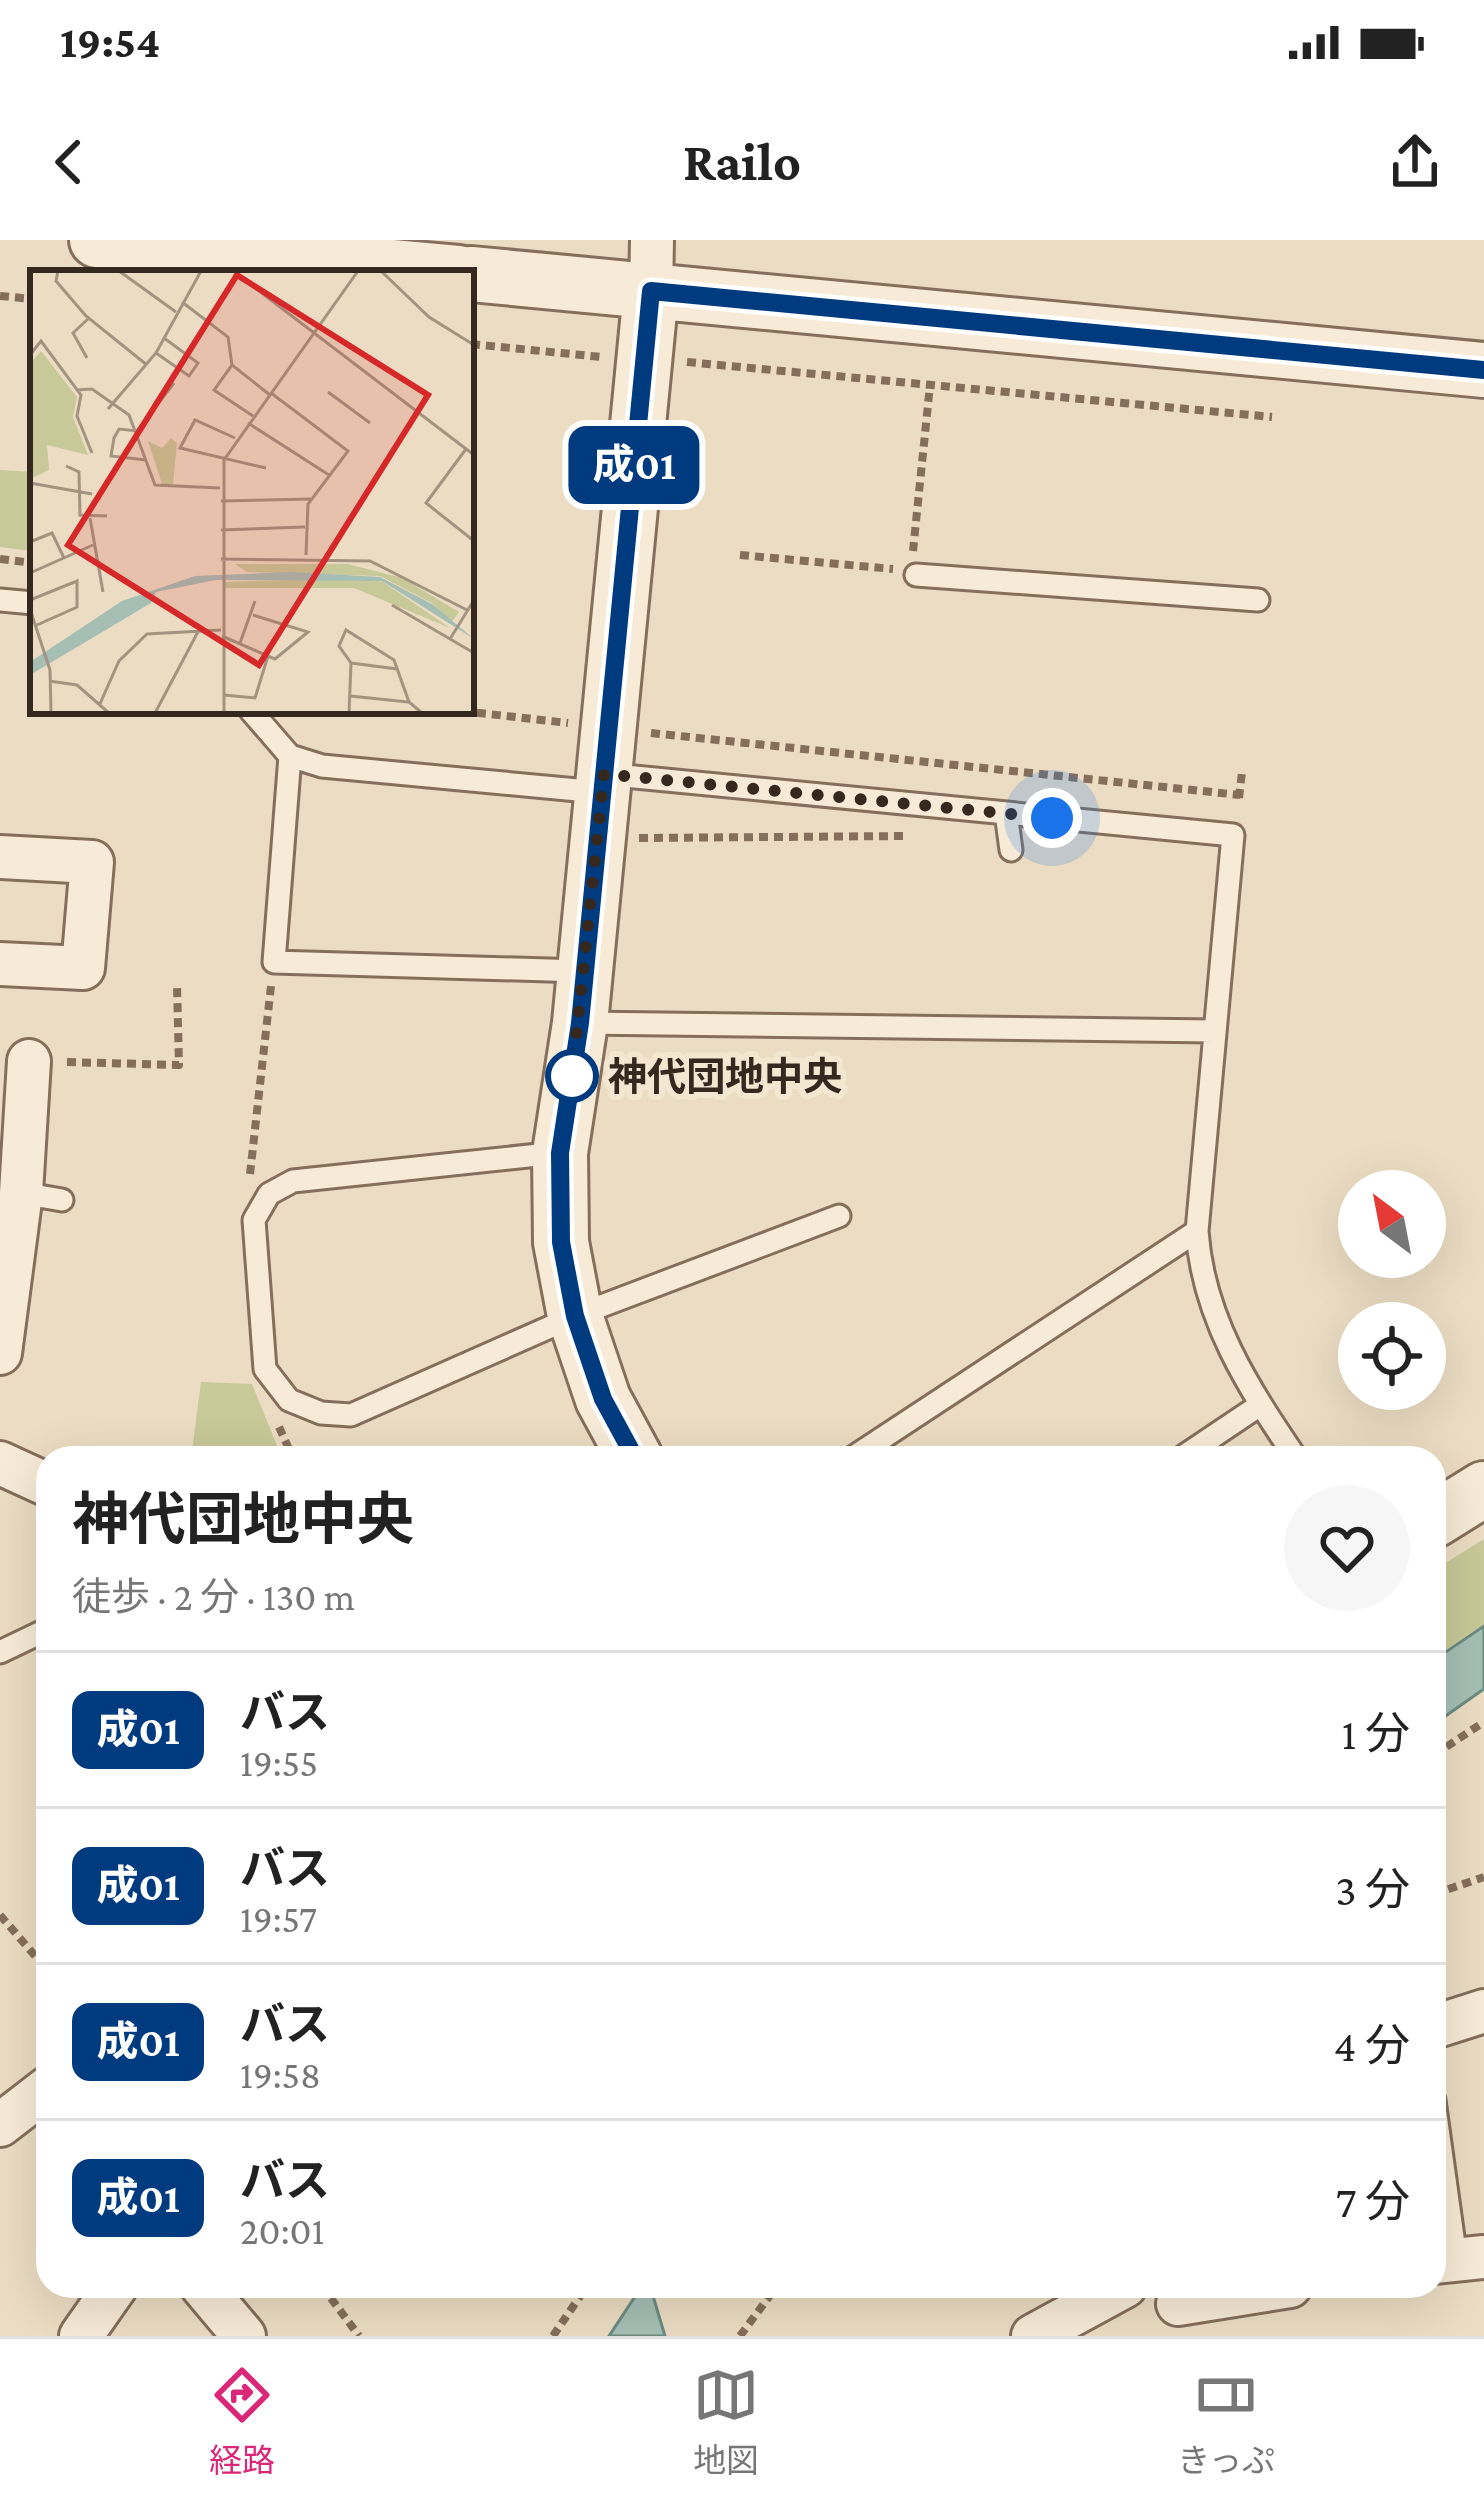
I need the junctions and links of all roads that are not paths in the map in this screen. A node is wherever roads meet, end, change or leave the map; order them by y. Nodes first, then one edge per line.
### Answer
1 (98, 240) edge
2 (651, 265) edge
3 (425, 270) edge
4 (474, 274) edge
5 (1484, 370) edge
6 (916, 574) dead end
7 (0, 600) edge
8 (1258, 600) dead end
9 (30, 603) edge
10 (254, 714) edge
11 (290, 756) junction
12 (614, 784) junction
13 (1006, 813) junction
14 (1011, 850) dead end
15 (0, 856) edge
16 (0, 964) edge
17 (581, 997) junction
18 (1214, 1031) junction
19 (29, 1061) road end
20 (560, 1153) junction
21 (839, 1216) dead end
22 (1197, 1231) junction
23 (575, 1316) junction
24 (0, 1353) edge
25 (1260, 1405) junction
26 (628, 1446) edge
27 (870, 1446) edge
28 (1199, 1446) edge
29 (1288, 1446) edge
30 (0, 1463) edge
31 (36, 1480) edge
32 (1484, 1490) edge
33 (1446, 1513) edge
34 (36, 1635) edge
35 (0, 1652) edge
36 (1484, 2011) edge
37 (1446, 2023) edge
38 (1446, 2180) edge
39 (1458, 2259) edge
40 (108, 2298) edge
41 (212, 2298) edge
42 (1103, 2298) edge
43 (1233, 2298) edge
44 (1180, 2309) edge
45 (81, 2336) edge
46 (244, 2336) edge
47 (1033, 2336) edge

1 - 3 street
2 - 4 street
2 - 5 street
2 - 12 street
6 - 8 lane
7 - 9 lane
10 - 11 lane
11 - 12 lane
11 - 17 lane
12 - 13 lane
12 - 17 street
13 - 14 lane
13 - 18 lane
15 - 16 street
17 - 18 lane
17 - 20 street
18 - 22 lane
19 - 24 street
20 - 23 street
20 - 23 lane
21 - 23 lane
22 - 25 lane
22 - 27 lane
23 - 26 street
25 - 28 lane
25 - 29 lane
30 - 31 street
32 - 33 street
34 - 35 lane
36 - 37 street
38 - 39 lane
40 - 45 street
41 - 46 street
42 - 47 street
43 - 44 street

